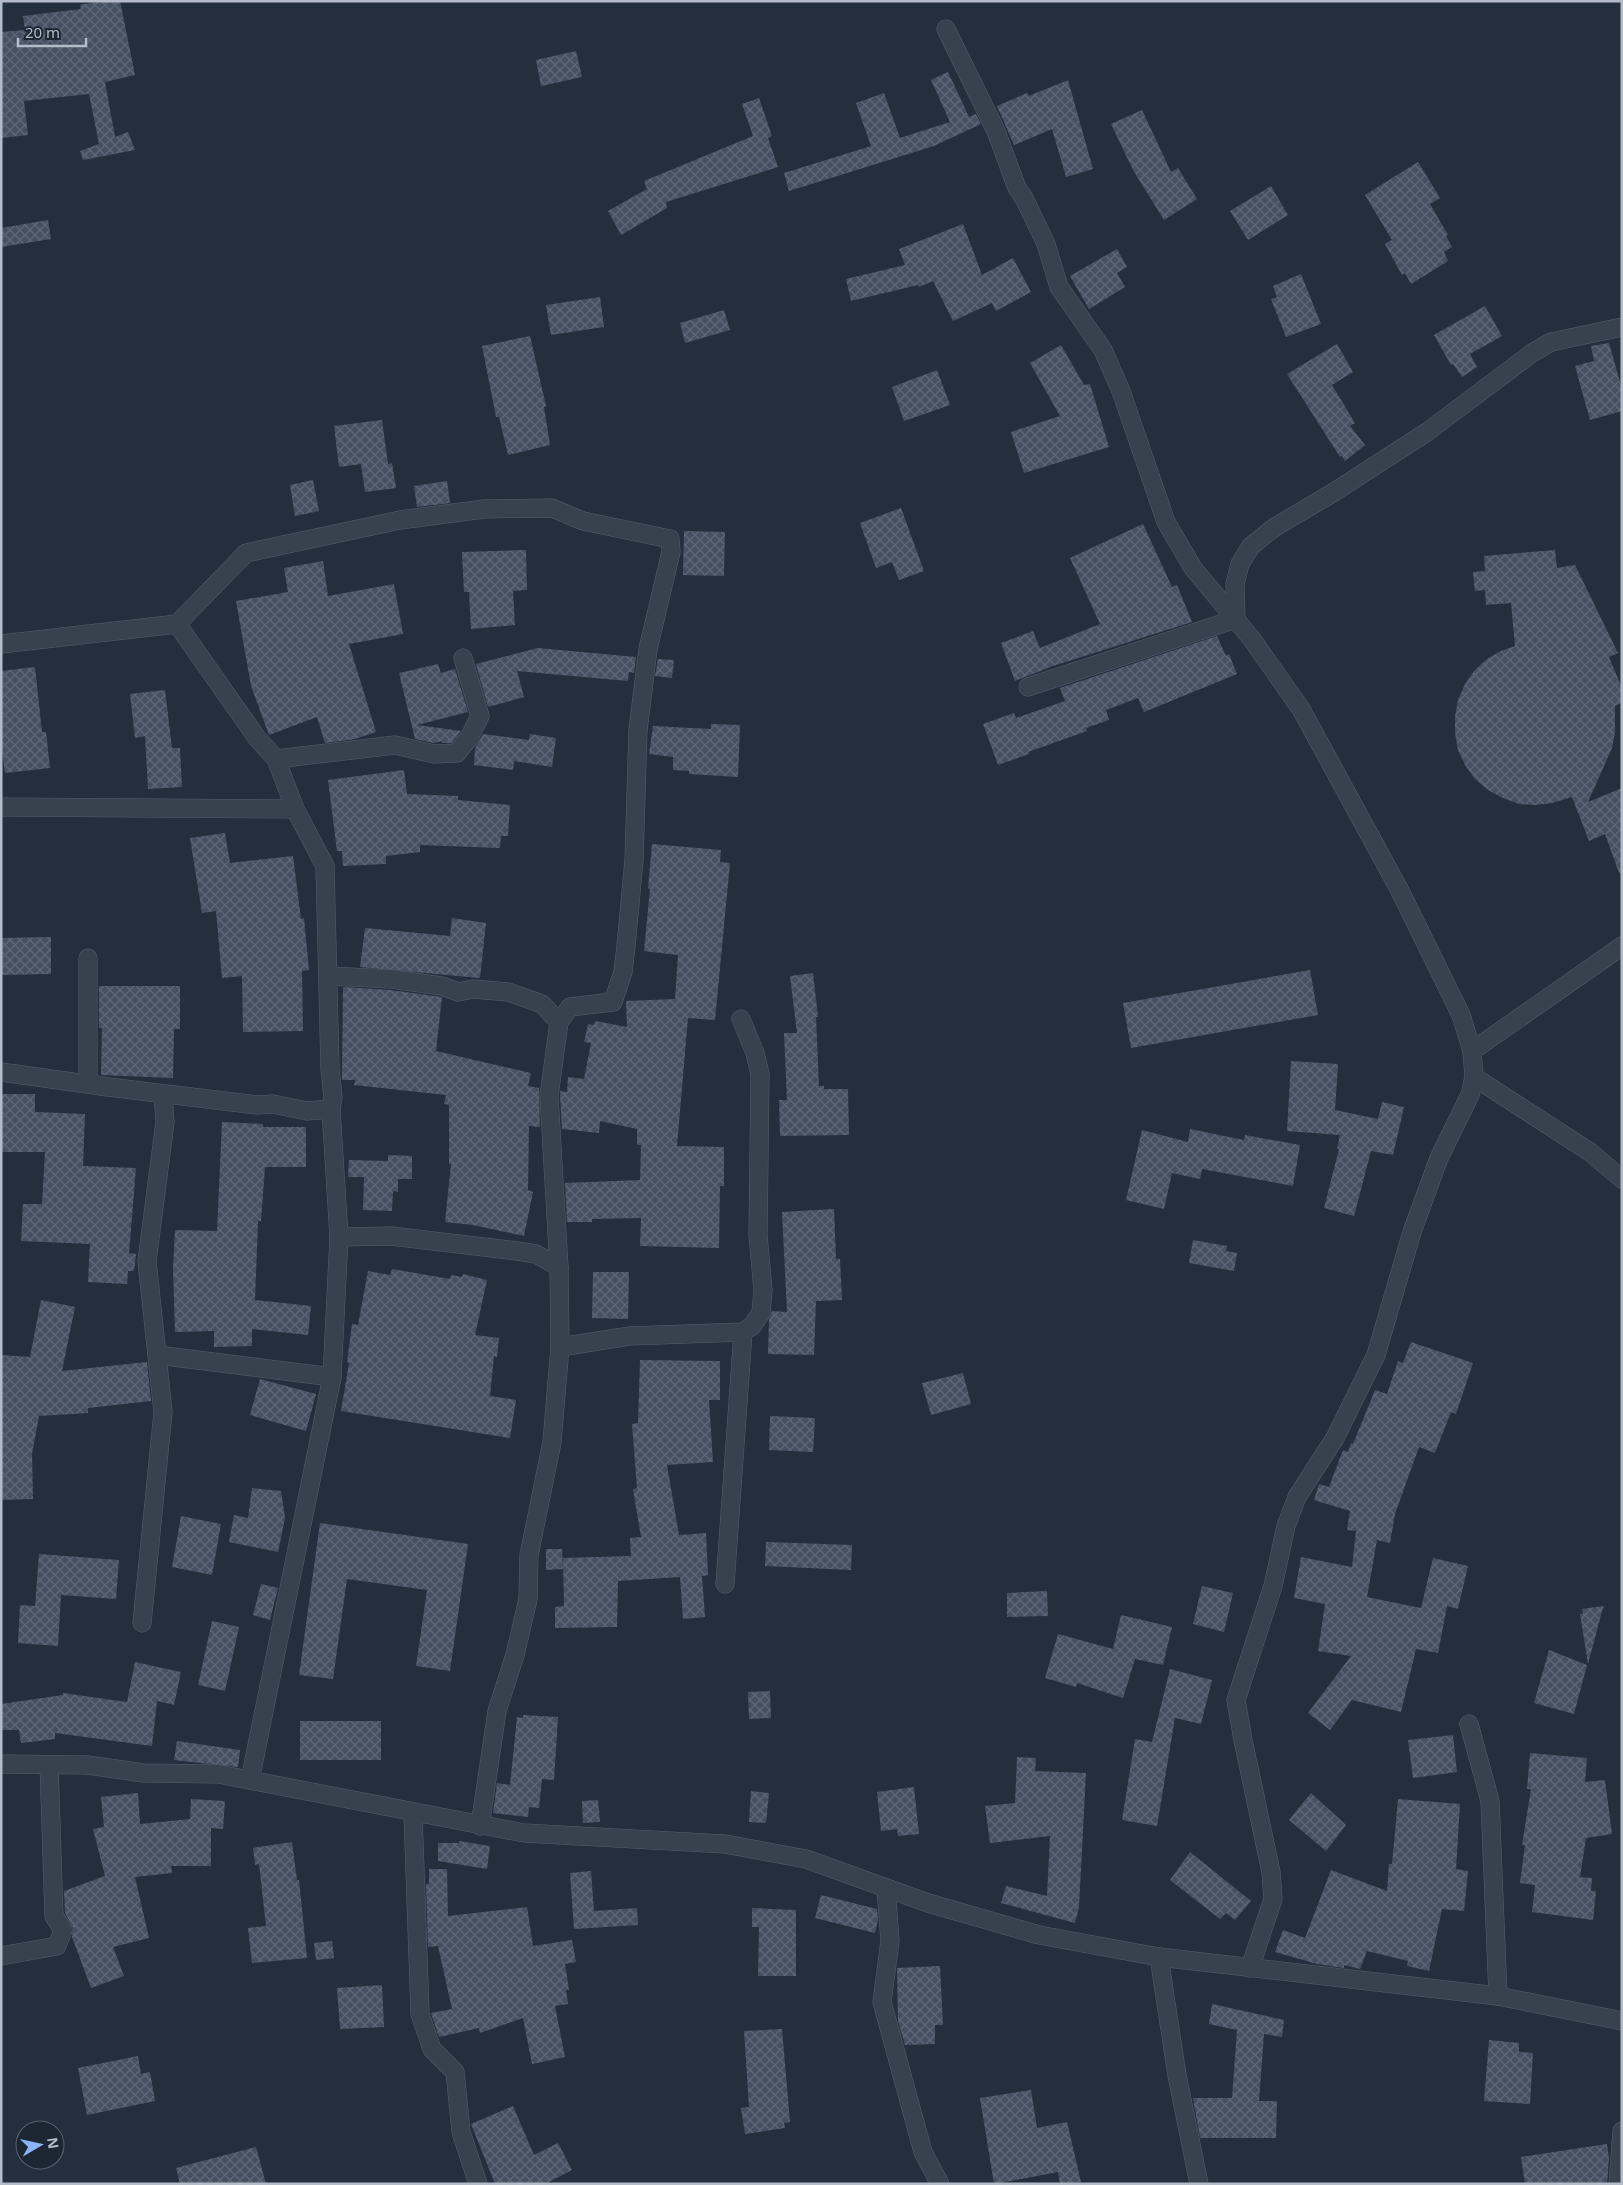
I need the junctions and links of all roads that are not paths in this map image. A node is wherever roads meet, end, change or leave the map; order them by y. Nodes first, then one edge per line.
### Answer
1 (946, 29) dead end
2 (1622, 327) edge
3 (1236, 619) junction
4 (177, 624) junction
5 (1, 644) edge
6 (463, 658) dead end
7 (1028, 687) dead end
8 (276, 759) junction
9 (1, 806) edge
10 (294, 810) junction
11 (1622, 946) edge
12 (88, 958) dead end
13 (329, 976) junction
14 (741, 1019) dead end
15 (559, 1022) junction
16 (1472, 1051) junction
17 (1, 1072) edge
18 (1474, 1077) junction
19 (94, 1085) junction
20 (163, 1094) junction
21 (332, 1109) junction
22 (1622, 1179) edge
23 (339, 1237) junction
24 (559, 1267) junction
25 (743, 1332) junction
26 (560, 1347) junction
27 (157, 1355) junction
28 (332, 1377) junction
29 (725, 1584) dead end
30 (142, 1623) dead end
31 (1469, 1724) dead end
32 (1, 1764) edge
33 (49, 1765) junction
34 (250, 1780) junction
35 (413, 1813) junction
36 (480, 1826) junction
37 (886, 1888) junction
38 (1, 1956) edge
39 (1159, 1956) junction
40 (1250, 1968) junction
41 (1498, 1996) junction
42 (1622, 2021) edge
43 (1622, 2130) edge
44 (478, 2184) edge
45 (940, 2184) edge
46 (1199, 2184) edge
47 (1618, 2184) edge

1 - 3 street
2 - 3 street
3 - 7 street
3 - 16 street
4 - 5 street
4 - 8 street
4 - 15 street
6 - 8 street
8 - 10 street
9 - 10 street
10 - 13 street
11 - 16 street
12 - 19 street
13 - 15 street
13 - 21 street
14 - 25 street
15 - 24 street
16 - 18 street
17 - 19 street
18 - 22 street
18 - 40 street
19 - 20 street
20 - 21 street
20 - 27 street
21 - 23 street
23 - 24 street
23 - 28 street
24 - 26 street
25 - 26 street
25 - 29 street
26 - 36 street
27 - 28 street
27 - 30 street
28 - 34 street
31 - 41 street
32 - 33 street
33 - 34 street
33 - 38 street
34 - 35 street
35 - 36 street
35 - 44 street
36 - 37 street
37 - 39 street
37 - 45 street
39 - 40 street
39 - 46 street
40 - 41 street
41 - 42 street
43 - 47 street

